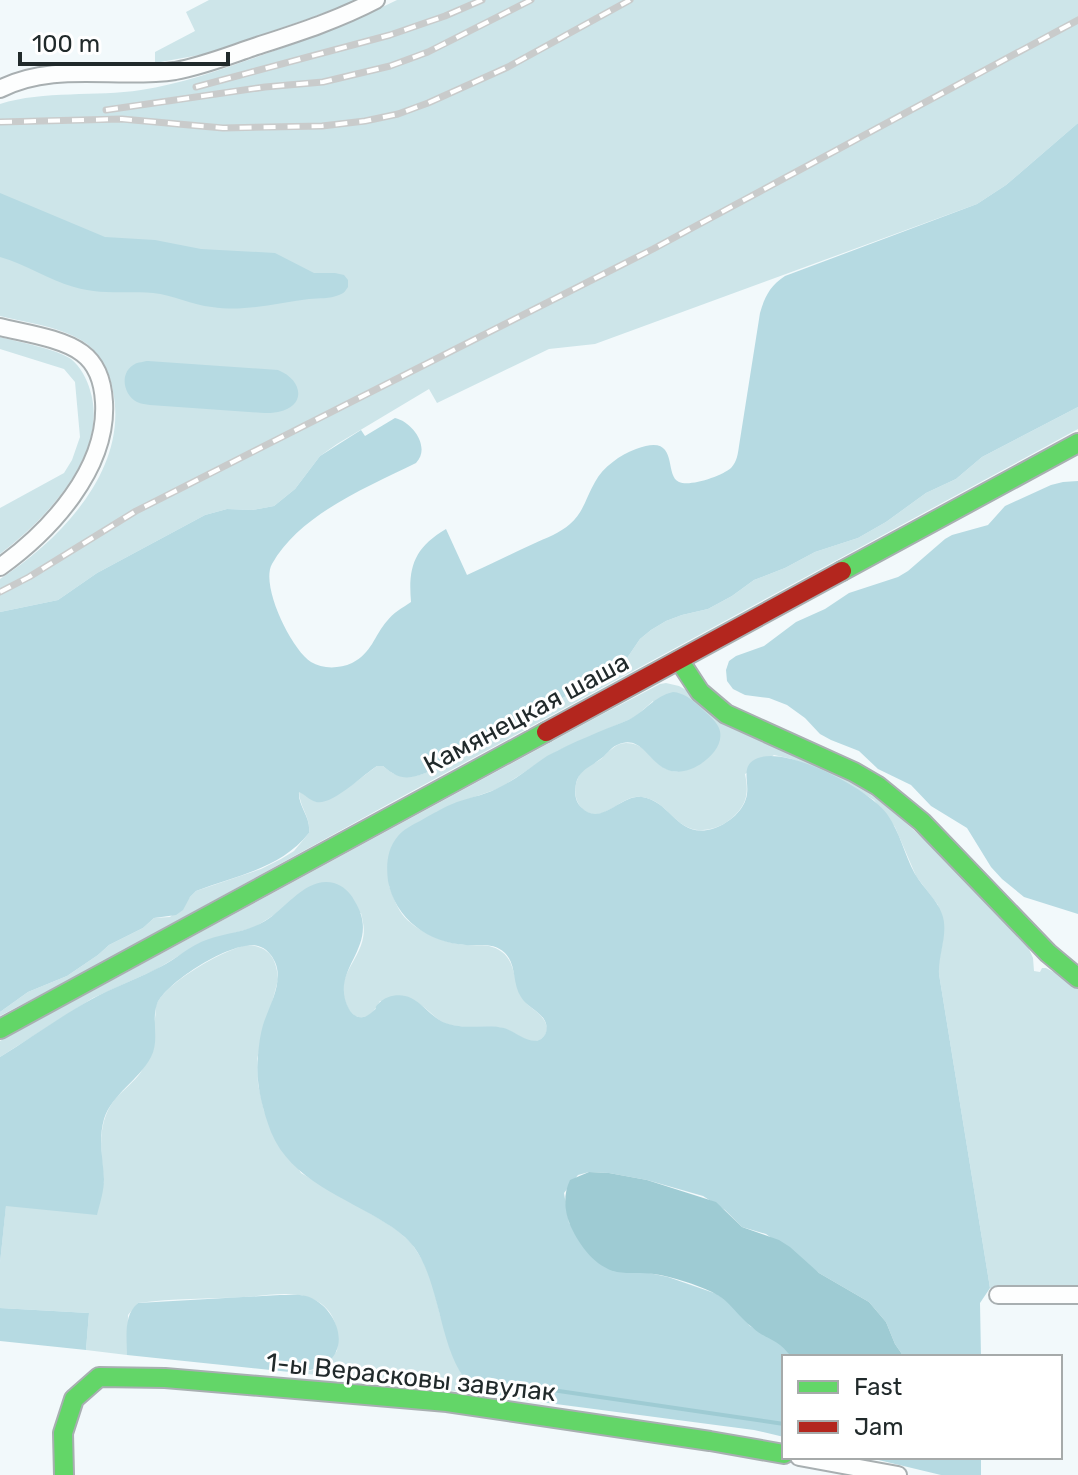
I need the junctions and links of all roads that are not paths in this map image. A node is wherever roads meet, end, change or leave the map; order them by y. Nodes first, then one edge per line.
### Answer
1 (376, 0) edge
2 (0, 89) edge
3 (0, 327) edge
4 (1078, 443) edge
5 (0, 567) edge
6 (679, 660) junction
7 (1078, 978) edge
8 (0, 1029) edge
9 (998, 1295) dead end
10 (1078, 1295) edge
11 (782, 1454) edge
12 (810, 1459) edge
13 (64, 1475) edge
14 (897, 1475) edge

1 - 2 street
3 - 5 street
4 - 6 street, Камянецкая шаша
6 - 7 street
6 - 8 street, Камянецкая шаша
9 - 10 street
11 - 13 street, 1-ы Верасковы завулак
12 - 14 street

